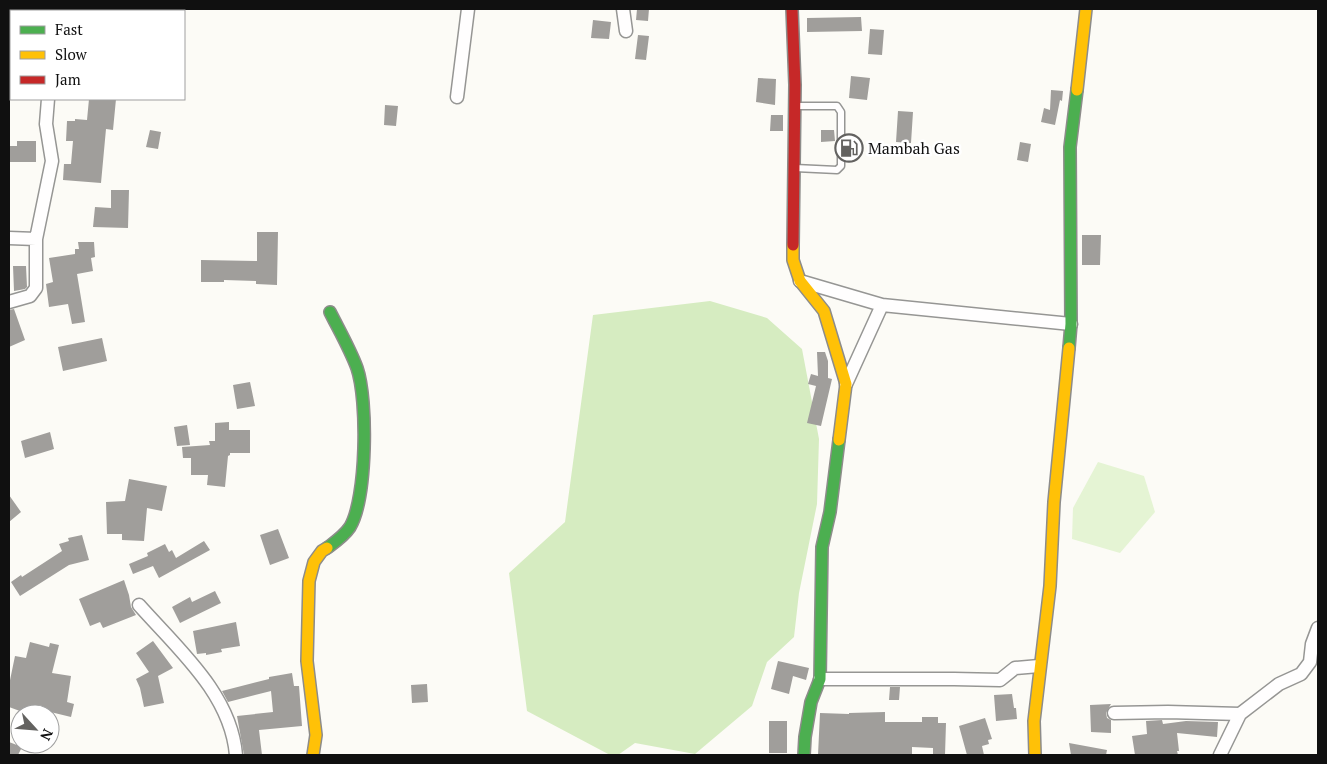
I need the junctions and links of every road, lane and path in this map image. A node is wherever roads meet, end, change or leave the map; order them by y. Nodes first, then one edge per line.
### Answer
1 (468, 9) edge
2 (623, 9) edge
3 (792, 9) edge
4 (1086, 9) edge
5 (626, 31) dead end
6 (457, 97) dead end
7 (48, 100) edge
8 (795, 106) junction
9 (794, 168) junction
10 (9, 238) edge
11 (36, 239) junction
12 (800, 281) junction
13 (9, 302) edge
14 (882, 305) junction
15 (330, 312) dead end
16 (1070, 324) junction
17 (846, 384) junction
18 (139, 606) dead end
19 (1318, 628) edge
20 (1039, 666) junction
21 (820, 679) junction
22 (1114, 713) dead end
23 (1240, 714) junction
24 (236, 755) edge
25 (313, 755) edge
26 (804, 755) edge
27 (1035, 755) edge
28 (1220, 755) edge

1 - 6 street
2 - 5 street
3 - 8 street
4 - 16 street
7 - 11 street
8 - 9 street
8 - 9 lane
9 - 12 street
10 - 11 street
11 - 13 street
12 - 14 street
12 - 17 street
14 - 16 street
14 - 17 street
15 - 25 street
16 - 20 street
17 - 21 street
18 - 24 street
19 - 23 street
20 - 21 street
20 - 27 street
21 - 26 street
22 - 23 street
23 - 28 street

